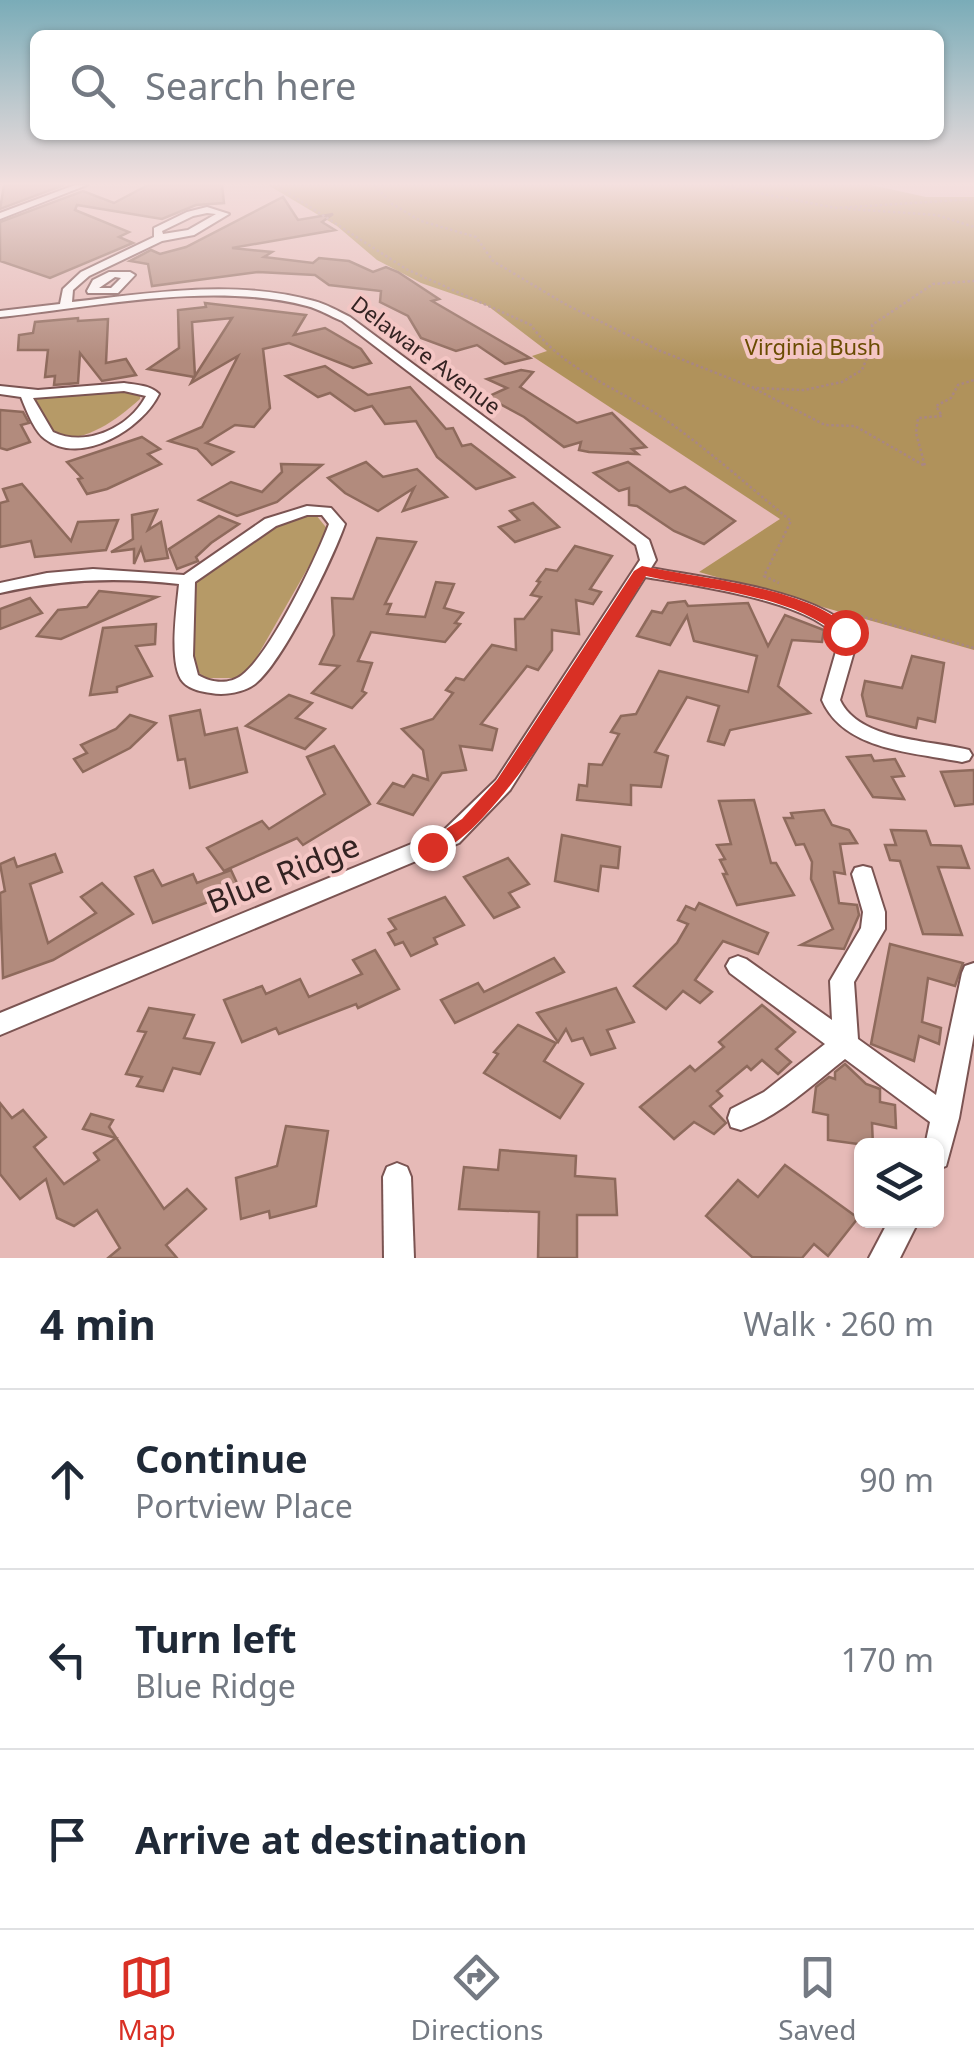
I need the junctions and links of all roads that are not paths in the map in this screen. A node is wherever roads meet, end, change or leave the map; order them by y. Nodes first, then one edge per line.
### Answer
1 (146, 244) edge
2 (92, 288) dead end
3 (68, 289) junction
4 (64, 308) junction
5 (0, 314) edge
6 (0, 390) edge
7 (27, 398) junction
8 (642, 571) junction
9 (187, 580) junction
10 (0, 588) edge
11 (962, 755) dead end
12 (863, 874) dead end
13 (738, 966) dead end
14 (974, 972) edge
15 (0, 1024) edge
16 (846, 1043) junction
17 (741, 1118) dead end
18 (946, 1118) junction
19 (941, 1138) edge
20 (397, 1177) dead end
21 (901, 1228) edge
22 (399, 1258) edge
23 (884, 1258) edge

1 - 3 street
2 - 3 street
3 - 4 street
4 - 5 street, Delaware Avenue
4 - 8 street, Delaware Avenue
6 - 7 street
7 - 7 street
8 - 11 street
8 - 15 street, Blue Ridge
9 - 9 street
9 - 10 street
12 - 16 street
13 - 16 street
14 - 18 street
16 - 17 street
16 - 18 street
18 - 19 street
20 - 22 street
21 - 23 street

